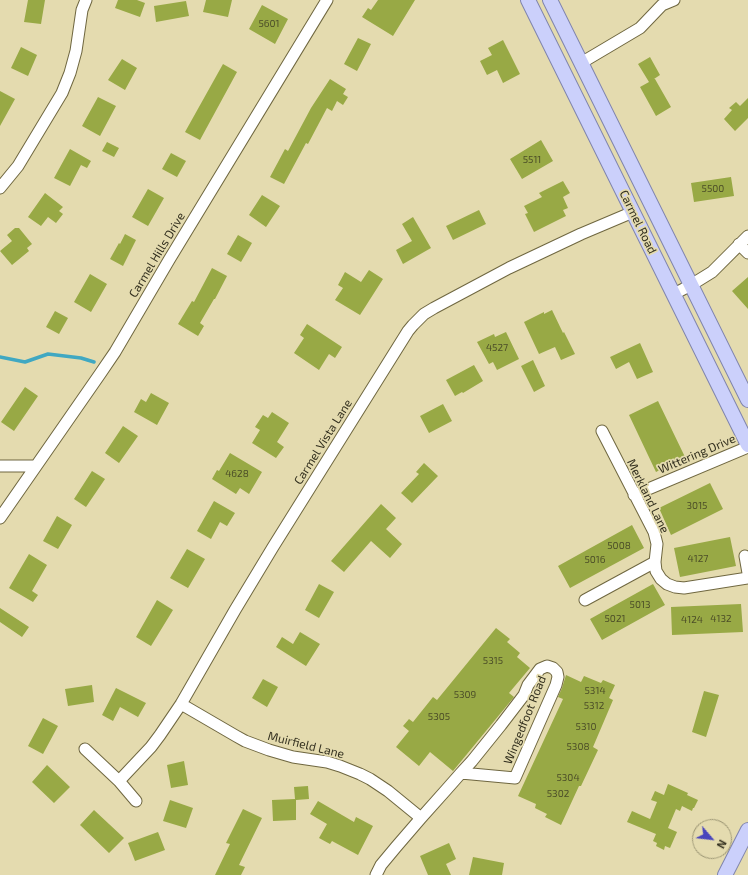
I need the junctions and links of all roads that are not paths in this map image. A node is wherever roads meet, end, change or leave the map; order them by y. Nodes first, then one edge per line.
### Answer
1 (86, 0) edge
2 (528, 0) edge
3 (550, 0) edge
4 (674, 0) edge
5 (326, 1) edge
6 (581, 63) junction
7 (0, 188) edge
8 (633, 212) junction
9 (748, 236) edge
10 (739, 244) junction
11 (748, 253) edge
12 (691, 285) junction
13 (674, 294) junction
14 (748, 400) edge
15 (602, 431) dead end
16 (748, 446) edge
17 (0, 466) edge
18 (36, 466) junction
19 (634, 495) junction
20 (0, 518) edge
21 (745, 556) dead end
22 (655, 562) junction
23 (748, 573) edge
24 (748, 578) edge
25 (585, 600) dead end
26 (181, 704) junction
27 (85, 749) dead end
28 (461, 773) junction
29 (119, 781) junction
30 (136, 801) dead end
31 (421, 818) junction
32 (748, 830) edge
33 (376, 875) edge
34 (726, 875) edge

1 - 7 street
2 - 8 main road, Carmel Road
3 - 6 main road, Carmel Road
4 - 6 street
5 - 18 street, Carmel Hills Drive
6 - 12 main road, Carmel Road
8 - 13 main road, Carmel Road
8 - 26 street, Carmel Vista Lane
9 - 10 street
10 - 11 street
10 - 12 street
12 - 13 street
12 - 14 main road, Carmel Road
13 - 16 main road, Carmel Road
15 - 19 street, Merkland Lane
16 - 19 street, Wittering Drive
17 - 18 street
18 - 20 street, Carmel Hills Drive
19 - 22 street, Merkland Lane
21 - 23 street
22 - 24 street, Merkland Lane
22 - 25 street
26 - 29 street, Carmel Vista Lane
26 - 31 street, Muirfield Lane
27 - 29 street
28 - 28 street, Wingedfoot Road
28 - 31 street, Wingedfoot Road
29 - 30 street
31 - 33 street, Wingedfoot Road
32 - 34 main road

